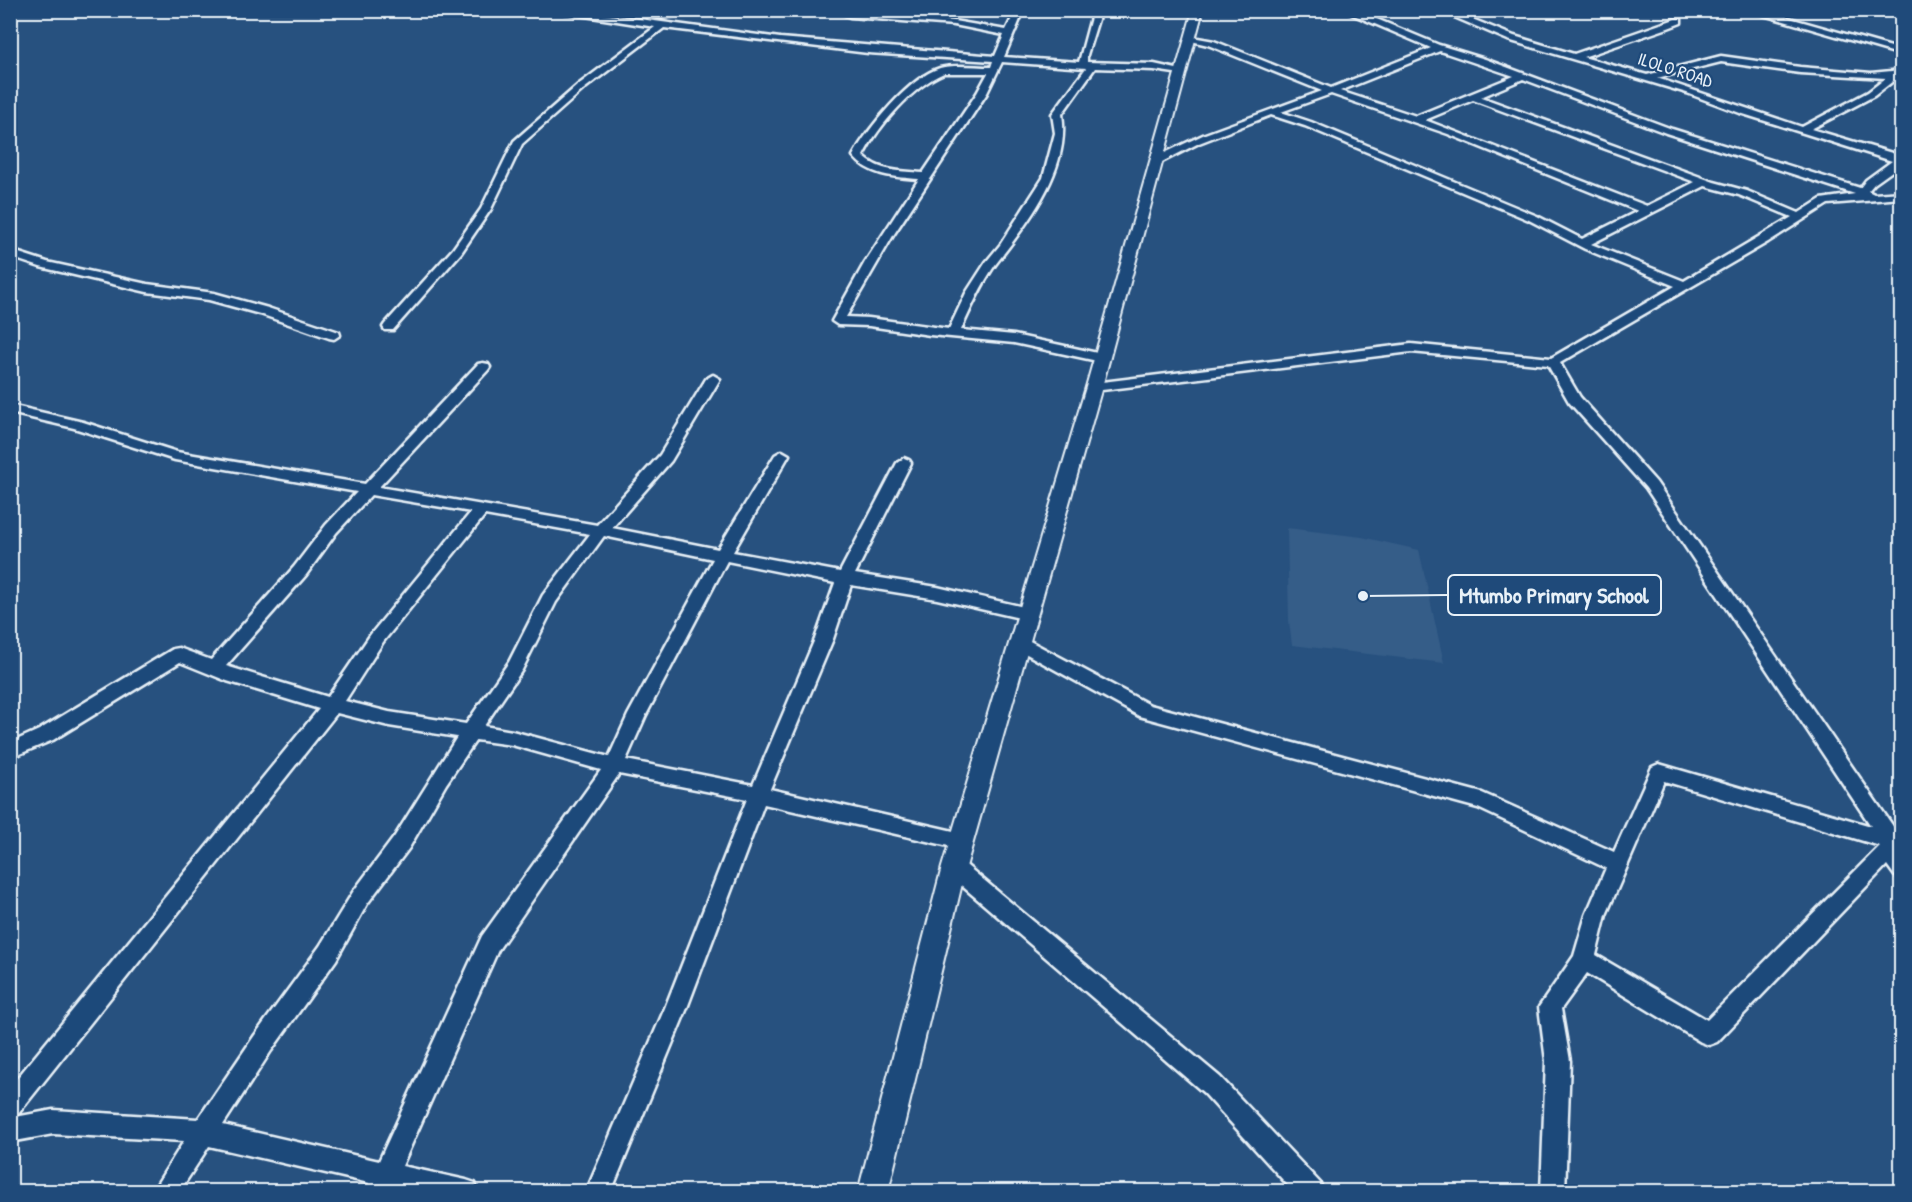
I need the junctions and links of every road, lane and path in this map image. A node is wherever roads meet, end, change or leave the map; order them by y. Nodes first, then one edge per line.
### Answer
1 (551, 10) edge
2 (719, 10) edge
3 (836, 10) edge
4 (1020, 10) edge
5 (1097, 10) edge
6 (1198, 10) edge
7 (1346, 10) edge
8 (1750, 10) edge
9 (1443, 11) edge
10 (623, 16) edge
11 (1678, 21) dead end
12 (662, 25) junction
13 (1009, 33) junction
14 (1190, 38) junction
15 (1439, 48) junction
16 (1902, 53) edge
17 (1573, 57) junction
18 (1001, 59) junction
19 (1088, 65) junction
20 (995, 70) junction
21 (1181, 71) junction
22 (1898, 72) edge
23 (1523, 76) junction
24 (1648, 78) junction
25 (1330, 91) junction
26 (1473, 97) junction
27 (1272, 112) junction
28 (1416, 120) junction
29 (1803, 130) junction
30 (1900, 160) edge
31 (1156, 161) junction
32 (925, 176) junction
33 (1704, 182) junction
34 (1902, 195) edge
35 (1859, 196) junction
36 (1646, 210) junction
37 (1800, 217) junction
38 (1583, 243) junction
39 (10, 253) edge
40 (1686, 286) junction
41 (389, 327) dead end
42 (953, 333) junction
43 (334, 335) dead end
44 (1102, 358) junction
45 (1553, 362) junction
46 (483, 367) dead end
47 (713, 379) dead end
48 (1094, 387) junction
49 (10, 409) edge
50 (782, 456) dead end
51 (904, 463) dead end
52 (369, 490) junction
53 (481, 510) junction
54 (600, 531) junction
55 (723, 554) junction
56 (845, 578) junction
57 (1028, 614) junction
58 (1020, 643) junction
59 (214, 668) junction
60 (333, 705) junction
61 (470, 732) junction
62 (10, 751) edge
63 (614, 766) junction
64 (758, 795) junction
65 (962, 841) junction
66 (1894, 846) edge
67 (1618, 864) junction
68 (954, 867) junction
69 (1902, 870) edge
70 (1584, 960) junction
71 (10, 1107) edge
72 (10, 1130) edge
73 (203, 1132) junction
74 (383, 1182) edge
75 (164, 1191) edge
76 (466, 1191) edge
77 (598, 1191) edge
78 (873, 1191) edge
79 (1311, 1191) edge
80 (1553, 1191) edge

1 - 10 street
2 - 10 street
3 - 13 street
4 - 13 street
5 - 19 street
6 - 14 street
7 - 15 street
8 - 16 street
9 - 17 street, ILOLO ROAD
10 - 12 street
11 - 17 street
12 - 18 street
12 - 41 street
13 - 18 street
14 - 21 street
14 - 25 street
15 - 23 street
15 - 25 street
17 - 24 street, ILOLO ROAD
18 - 19 street
18 - 20 street
19 - 21 street
19 - 42 street
20 - 32 street
20 - 32 street
21 - 31 street
22 - 24 street
22 - 29 street
23 - 26 street
23 - 35 street
24 - 29 street, ILOLO ROAD
25 - 27 street
25 - 28 street
26 - 28 street
26 - 33 street
27 - 31 street
27 - 38 street
28 - 36 street
29 - 30 street, ILOLO ROAD
30 - 35 street
31 - 44 street
32 - 42 street
33 - 36 street
33 - 37 street
34 - 35 street
35 - 37 street
36 - 38 street
37 - 40 street
38 - 40 street
39 - 43 street
40 - 45 street
42 - 44 street
44 - 48 street
45 - 48 street
45 - 66 street
46 - 52 street
47 - 54 street
48 - 57 street
49 - 52 street
50 - 55 street
51 - 56 street
52 - 53 street
52 - 59 street
53 - 54 street
53 - 60 street
54 - 55 street
54 - 61 street
55 - 56 street
55 - 63 street
56 - 57 street
56 - 64 street
57 - 58 street
58 - 65 street
58 - 67 street
59 - 60 street
59 - 62 street
60 - 61 street
60 - 71 street
61 - 63 street
61 - 73 street
63 - 64 street
63 - 74 street
64 - 65 street
64 - 77 street
65 - 68 street
66 - 67 street
66 - 69 street
66 - 70 street
67 - 70 street
68 - 78 street
68 - 79 street
70 - 80 street
72 - 73 street
73 - 74 street
73 - 75 street
74 - 76 street

